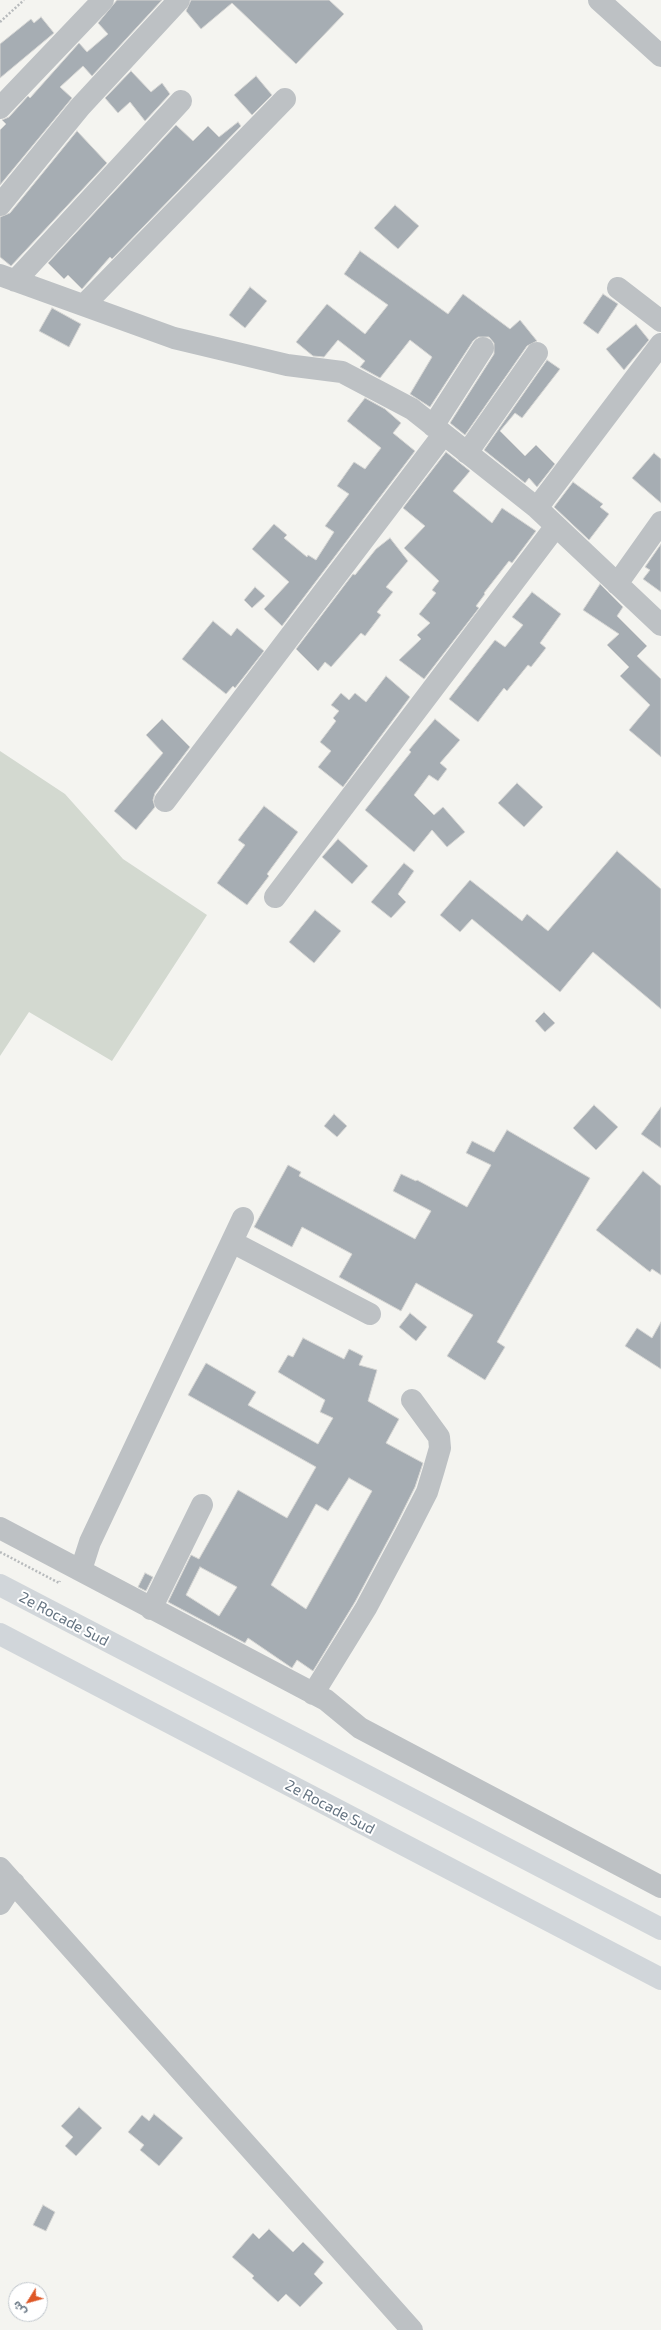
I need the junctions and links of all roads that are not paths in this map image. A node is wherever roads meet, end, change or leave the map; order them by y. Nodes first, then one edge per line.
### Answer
1 (103, 0) edge
2 (179, 0) edge
3 (599, 0) edge
4 (661, 56) edge
5 (285, 99) dead end
6 (181, 101) dead end
7 (0, 108) edge
8 (0, 205) edge
9 (7, 278) edge
10 (618, 288) dead end
11 (84, 305) junction
12 (661, 321) edge
13 (661, 344) edge
14 (484, 348) dead end
15 (538, 352) dead end
16 (438, 430) junction
17 (467, 453) junction
18 (537, 508) junction
19 (661, 522) edge
20 (556, 526) junction
21 (617, 584) junction
22 (661, 626) edge
23 (165, 802) dead end
24 (275, 897) dead end
25 (243, 1218) dead end
26 (232, 1242) junction
27 (370, 1314) dead end
28 (412, 1400) dead end
29 (202, 1505) dead end
30 (0, 1528) edge
31 (80, 1570) junction
32 (0, 1585) edge
33 (151, 1609) junction
34 (0, 1634) edge
35 (313, 1694) junction
36 (7, 1876) edge
37 (661, 1888) edge
38 (0, 1904) edge
39 (661, 1930) edge
40 (661, 1979) edge
41 (412, 2330) edge

1 - 7 street
2 - 8 street
3 - 4 street
5 - 11 street
6 - 9 street
9 - 11 street
10 - 12 street
11 - 16 street
13 - 18 street
14 - 16 street
15 - 17 street
16 - 17 street
16 - 23 street
17 - 18 street
18 - 20 street
19 - 21 street
20 - 21 street
20 - 24 street
21 - 22 street
25 - 26 street
26 - 27 street
26 - 31 street
28 - 35 street
29 - 33 street
30 - 31 street
31 - 33 street
32 - 39 highway, 2e Rocade Sud
33 - 35 street
34 - 40 highway, 2e Rocade Sud
35 - 37 street
36 - 38 street
36 - 41 street

